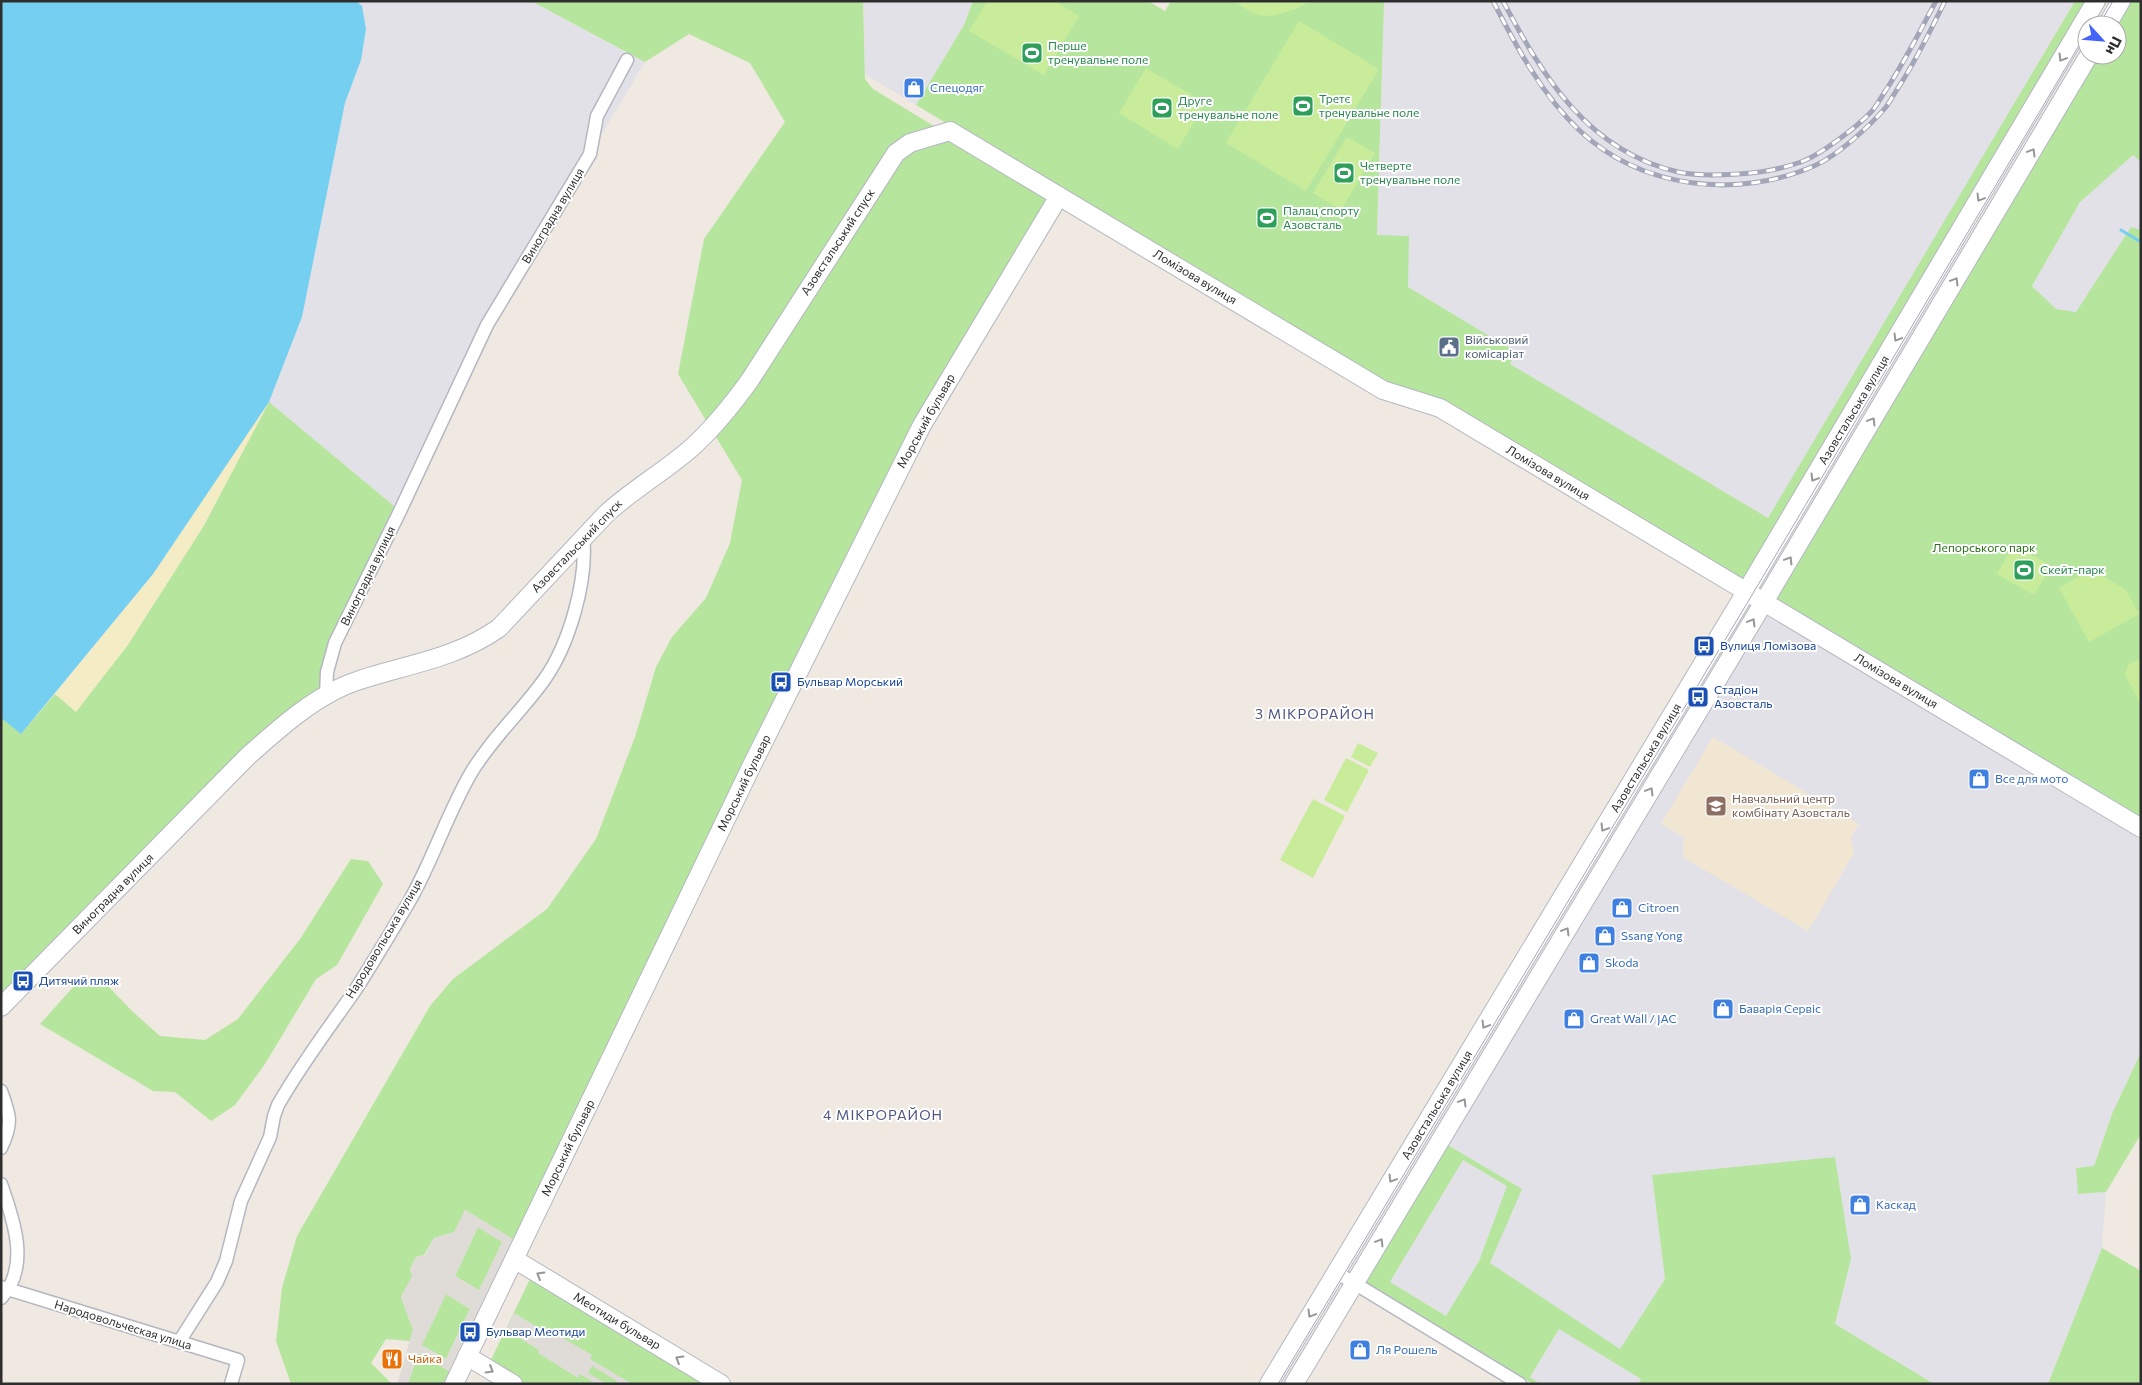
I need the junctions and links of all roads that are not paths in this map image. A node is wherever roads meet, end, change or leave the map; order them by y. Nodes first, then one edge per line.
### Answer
1 (2096, 1) edge
2 (2121, 1) edge
3 (2113, 15) edge
4 (627, 60) dead end
5 (2083, 65) edge
6 (950, 131) joint
7 (1059, 196) junction
8 (583, 537) junction
9 (1746, 592) junction
10 (1764, 602) junction
11 (326, 695) junction
12 (2141, 828) edge
13 (1, 1007) edge
14 (1, 1091) edge
15 (1, 1148) edge
16 (1, 1184) edge
17 (514, 1259) junction
18 (1336, 1272) junction
19 (1354, 1284) junction
20 (4, 1292) edge
21 (179, 1342) junction
22 (467, 1356) junction
23 (231, 1384) edge
24 (454, 1384) edge
25 (513, 1384) edge
26 (721, 1384) edge
27 (1269, 1384) edge
28 (1294, 1384) edge
29 (1520, 1384) edge

1 -> 9 street, Азовстальська вулиця
2 - 3 street
4 - 11 street, Виноградна вулиця
10 -> 5 street, Азовстальська вулиця
6 - 7 street, Ломізова вулиця
6 - 8 street, Азовстальський спуск
7 - 9 street, Ломізова вулиця
7 - 17 street, Морський бульвар
8 - 11 street, Азовстальський спуск
8 - 21 street, Народовольська вулиця
9 - 10 street, Ломізова вулиця
9 -> 18 street, Азовстальська вулиця
10 - 12 street, Ломізова вулиця
19 -> 10 street, Азовстальська вулиця
11 - 13 street, Виноградна вулиця
14 - 15 street
16 - 20 street
17 - 22 street, Морський бульвар
26 -> 17 street, Меотиди бульвар
18 - 19 street
18 -> 27 street, Азовстальська вулиця
19 - 28 street, Азовстальська вулиця
19 - 29 street
20 - 21 street, Народовольческая улица
21 - 23 street, Народовольческая улица
22 - 24 street, Морський бульвар
22 -> 25 street

